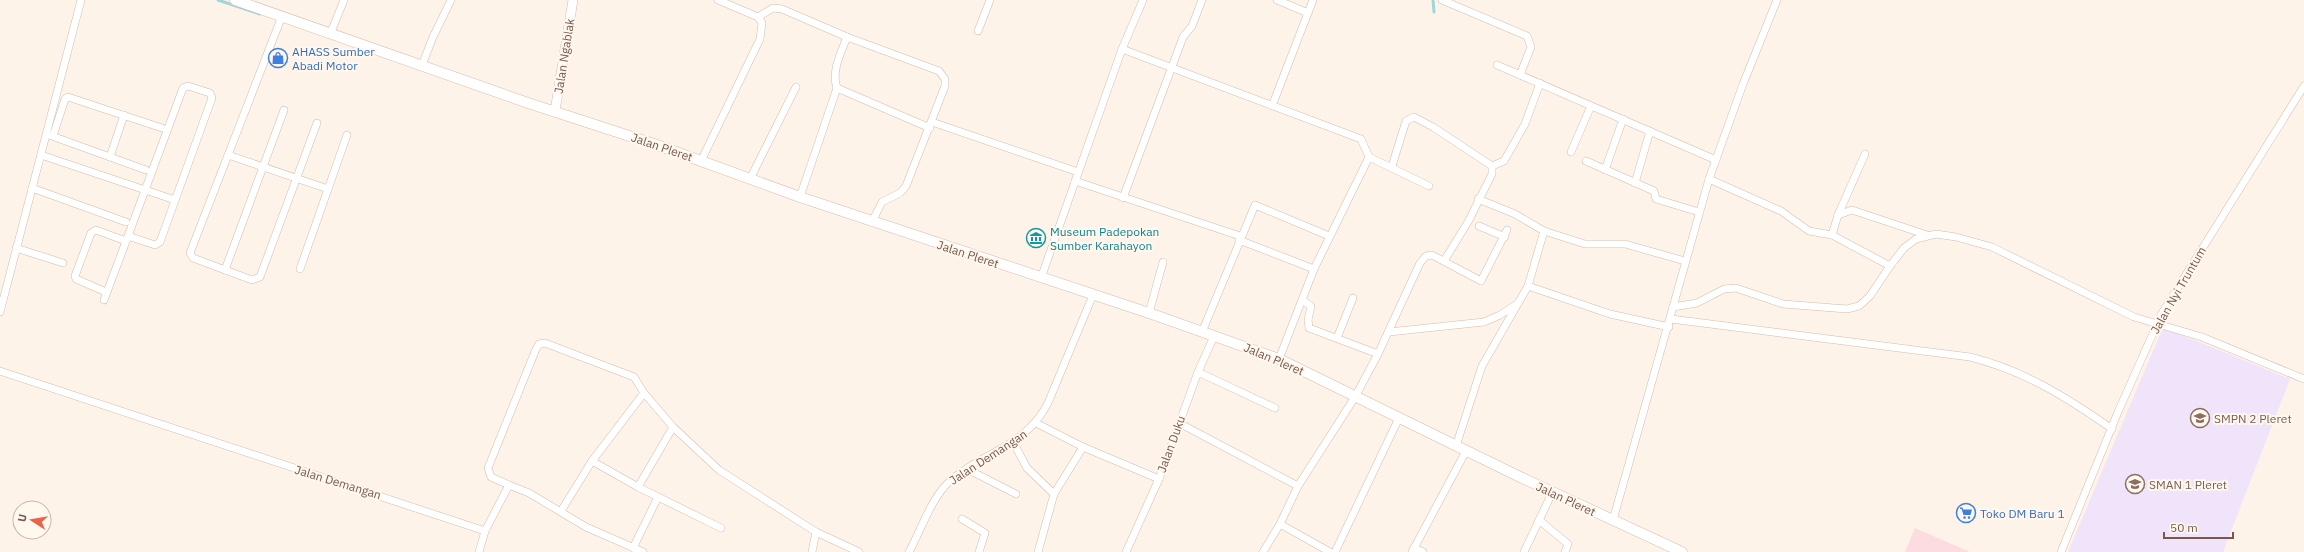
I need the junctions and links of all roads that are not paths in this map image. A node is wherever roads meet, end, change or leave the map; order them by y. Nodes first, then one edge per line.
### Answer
1 (81, 0) edge
2 (344, 0) edge
3 (450, 0) edge
4 (573, 0) edge
5 (718, 0) edge
6 (990, 0) edge
7 (1143, 0) edge
8 (1202, 0) edge
9 (1277, 0) edge
10 (1313, 0) edge
11 (1442, 0) edge
12 (1777, 0) edge
13 (241, 1) edge
14 (1308, 13) junction
15 (282, 16) junction
16 (758, 17) junction
17 (333, 27) junction
18 (978, 31) dead end
19 (847, 38) junction
20 (1122, 49) junction
21 (422, 64) junction
22 (1497, 65) dead end
23 (1172, 68) junction
24 (1520, 74) junction
25 (1540, 83) junction
26 (2304, 86) edge
27 (796, 87) dead end
28 (837, 88) junction
29 (1272, 106) junction
30 (1591, 106) junction
31 (284, 110) dead end
32 (555, 111) junction
33 (124, 116) junction
34 (1623, 119) junction
35 (317, 123) dead end
36 (931, 125) junction
37 (162, 128) dead end
38 (1650, 131) junction
39 (50, 135) junction
40 (347, 135) dead end
41 (1571, 152) dead end
42 (1865, 154) dead end
43 (41, 155) junction
44 (228, 155) junction
45 (1369, 156) junction
46 (110, 157) junction
47 (701, 160) junction
48 (1716, 160) junction
49 (1586, 161) dead end
50 (1392, 166) junction
51 (1492, 166) junction
52 (264, 168) junction
53 (146, 170) dead end
54 (1605, 170) junction
55 (1078, 172) junction
56 (297, 179) junction
57 (750, 179) junction
58 (1709, 179) junction
59 (1075, 181) junction
60 (1636, 183) junction
61 (1430, 186) dead end
62 (32, 188) junction
63 (328, 189) junction
64 (145, 190) junction
65 (800, 197) junction
66 (1123, 198) junction
67 (1478, 199) junction
68 (175, 200) junction
69 (1699, 212) junction
70 (1838, 215) junction
71 (126, 222) dead end
72 (872, 222) junction
73 (1479, 226) dead end
74 (1544, 231) junction
75 (1832, 235) junction
76 (1927, 235) junction
77 (1329, 236) junction
78 (1239, 238) junction
79 (127, 239) junction
80 (16, 248) junction
81 (1444, 261) junction
82 (1685, 261) junction
83 (1163, 262) dead end
84 (63, 263) dead end
85 (1890, 266) junction
86 (1314, 269) junction
87 (225, 270) junction
88 (300, 270) dead end
89 (1041, 278) junction
90 (1528, 286) junction
91 (106, 292) junction
92 (1093, 295) junction
93 (1353, 298) dead end
94 (104, 300) dead end
95 (1302, 300) junction
96 (1520, 303) junction
97 (1673, 307) junction
98 (0, 312) edge
99 (1149, 313) junction
100 (1670, 319) junction
101 (2157, 323) junction
102 (1669, 327) junction
103 (1202, 332) junction
104 (1389, 332) junction
105 (1214, 336) junction
106 (1337, 338) junction
107 (1378, 354) junction
108 (1279, 359) junction
109 (0, 371) edge
110 (1198, 372) junction
111 (2304, 379) edge
112 (644, 393) junction
113 (1355, 397) junction
114 (1275, 408) dead end
115 (1400, 418) junction
116 (1036, 423) junction
117 (1179, 423) junction
118 (673, 427) junction
119 (2112, 428) junction
120 (1013, 442) junction
121 (1456, 446) junction
122 (1083, 447) junction
123 (1466, 451) junction
124 (592, 461) junction
125 (967, 469) junction
126 (1159, 479) junction
127 (509, 485) junction
128 (1298, 486) junction
129 (638, 487) junction
130 (1552, 493) junction
131 (1016, 494) dead end
132 (1054, 494) junction
133 (658, 497) junction
134 (561, 511) junction
135 (962, 519) dead end
136 (1539, 520) junction
137 (1613, 520) junction
138 (1280, 524) junction
139 (722, 528) dead end
140 (485, 531) junction
141 (816, 532) junction
142 (633, 548) junction
143 (1413, 550) edge
144 (1669, 550) edge
145 (479, 552) edge
146 (642, 552) edge
147 (812, 552) edge
148 (859, 552) edge
149 (910, 552) edge
150 (979, 552) edge
151 (1038, 552) edge
152 (1126, 552) edge
153 (1264, 552) edge
154 (1330, 552) edge
155 (1335, 552) edge
156 (1423, 552) edge
157 (1524, 552) edge
158 (1565, 552) edge
159 (1682, 552) edge
160 (2061, 552) edge

1 - 39 street
2 - 17 street
3 - 21 street
4 - 32 street, Jalan Ngablak
5 - 16 street
6 - 18 street
7 - 20 street
8 - 23 street
9 - 14 street
10 - 14 street
11 - 24 street
12 - 48 street
13 - 15 main road, Jalan Pleret
14 - 29 street
15 - 17 main road, Jalan Pleret
15 - 44 street
16 - 19 street
16 - 47 street
17 - 21 main road, Jalan Pleret
19 - 28 street
19 - 36 street
20 - 23 street
20 - 55 street
21 - 32 main road, Jalan Pleret
22 - 24 street
23 - 29 street
23 - 66 street
24 - 25 street
25 - 30 street
25 - 51 street
26 - 101 street, Jalan Nyi Truntum
27 - 57 street
28 - 36 street
28 - 65 street
29 - 45 street
30 - 34 street
30 - 41 street
31 - 52 street
32 - 47 main road, Jalan Pleret
33 - 37 street
33 - 39 street
33 - 46 street
34 - 38 street
34 - 54 street
35 - 56 street
36 - 55 street
36 - 72 street
38 - 48 street
38 - 60 street
39 - 43 street
39 - 46 street
40 - 63 street
42 - 70 street
43 - 62 street
43 - 64 street
44 - 52 street
44 - 87 street
45 - 50 street
45 - 77 street
46 - 53 street
47 - 57 main road, Jalan Pleret
48 - 58 street
49 - 54 street
50 - 51 street
50 - 61 street
51 - 67 street
52 - 56 street
52 - 87 street
54 - 60 street
55 - 59 street
56 - 63 street
56 - 87 street
57 - 65 main road, Jalan Pleret
58 - 69 street
58 - 75 street
59 - 66 street
59 - 89 street
60 - 69 street
62 - 71 street
62 - 80 street
63 - 88 street
64 - 68 street
64 - 68 street
64 - 79 street
65 - 72 main road, Jalan Pleret
66 - 78 street
67 - 74 street
67 - 81 street
68 - 79 street
69 - 82 street
70 - 75 street
70 - 76 street
72 - 89 main road, Jalan Pleret
73 - 81 street
74 - 82 street
74 - 90 street
75 - 85 street
76 - 85 street
76 - 101 street
77 - 78 street
77 - 86 street
78 - 86 street
78 - 103 street
79 - 91 street
79 - 91 street
80 - 84 street
80 - 98 street
81 - 104 street
82 - 97 street
83 - 99 street
85 - 97 street
86 - 95 street
89 - 92 main road, Jalan Pleret
90 - 96 street
90 - 102 street
91 - 94 street
92 - 99 main road, Jalan Pleret
92 - 116 street, Jalan Demangan
93 - 106 street
95 - 106 street
95 - 108 street
96 - 104 street
96 - 121 street
97 - 100 street
99 - 103 main road, Jalan Pleret
100 - 102 street
100 - 119 street
101 - 111 street
101 - 119 street, Jalan Nyi Truntum
102 - 137 street
103 - 105 main road, Jalan Pleret
104 - 107 street
105 - 108 main road, Jalan Pleret
105 - 110 street, Jalan Duku
106 - 107 street
107 - 113 street
108 - 113 main road, Jalan Pleret
109 - 140 street, Jalan Demangan
110 - 114 street
110 - 117 street, Jalan Duku
112 - 118 street
112 - 124 street
112 - 127 street
113 - 115 main road, Jalan Pleret
113 - 128 street
115 - 121 main road, Jalan Pleret
115 - 155 street
116 - 120 street, Jalan Demangan
116 - 122 street
117 - 126 street, Jalan Duku
117 - 128 street
118 - 129 street
118 - 141 street
119 - 160 street, Jalan Nyi Truntum
120 - 125 street, Jalan Demangan
120 - 132 street
121 - 123 main road, Jalan Pleret
122 - 126 street
122 - 132 street
123 - 130 main road, Jalan Pleret
123 - 143 street
124 - 129 street
124 - 134 street
125 - 131 street
125 - 149 street, Jalan Demangan
126 - 152 street, Jalan Duku
127 - 134 street
127 - 140 street
128 - 138 street
129 - 133 street
130 - 136 street
130 - 137 main road, Jalan Pleret
132 - 151 street
133 - 139 street
133 - 142 street
134 - 142 street
135 - 150 street
136 - 157 street
136 - 158 street
137 - 144 main road, Jalan Pleret
138 - 153 street
138 - 154 street
140 - 145 street
141 - 147 street
141 - 148 street
142 - 146 street
143 - 156 street
144 - 159 main road, Jalan Pleret

